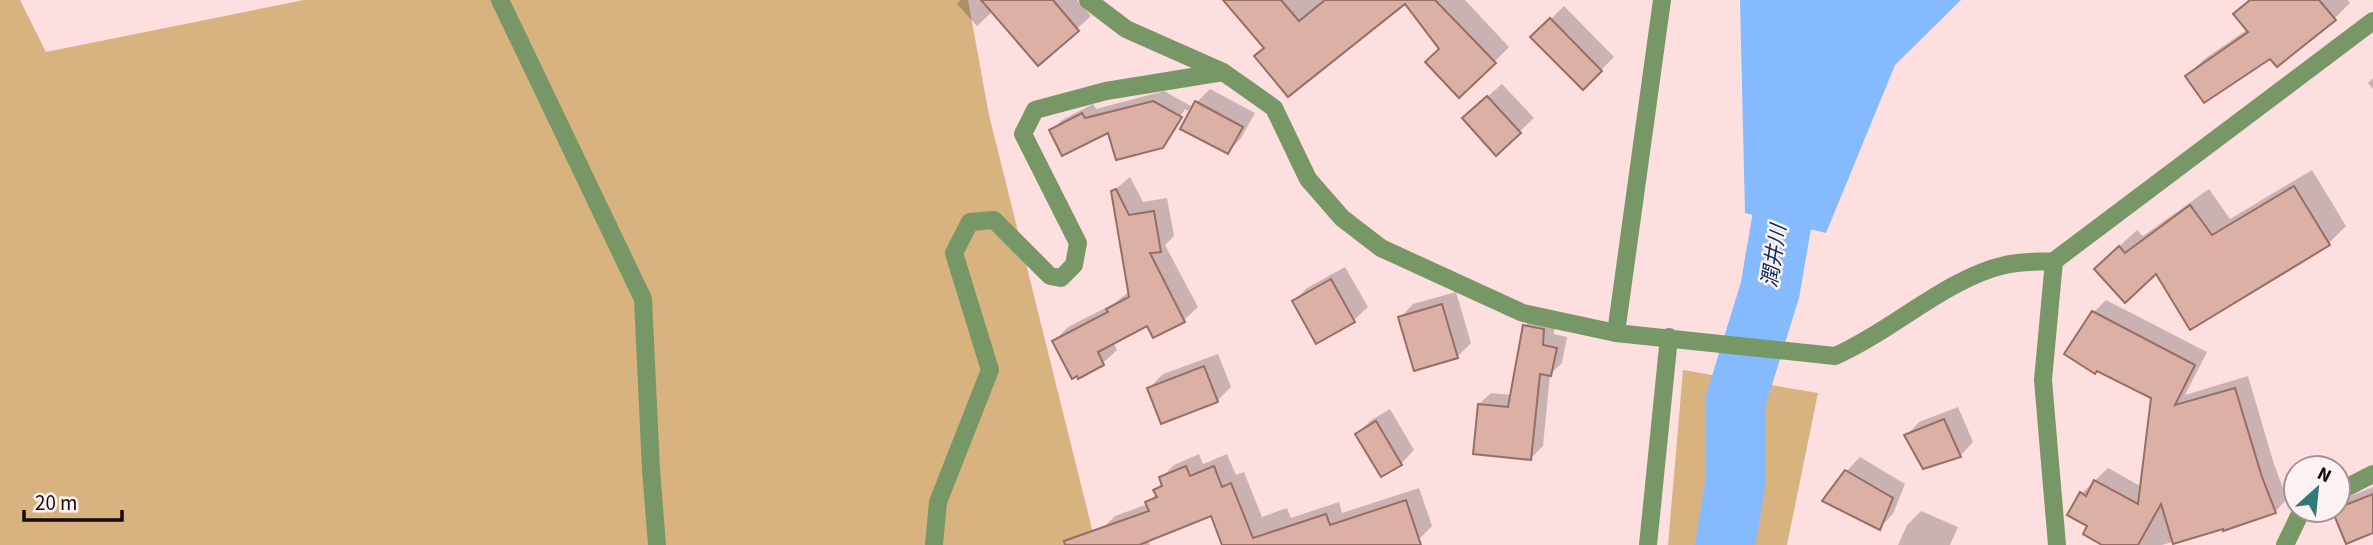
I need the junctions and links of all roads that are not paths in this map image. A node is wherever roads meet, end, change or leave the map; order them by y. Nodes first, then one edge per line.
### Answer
1 (500, 0) edge
2 (1088, 0) edge
3 (1662, 0) edge
4 (2373, 22) edge
5 (1223, 72) junction
6 (2054, 261) junction
7 (1616, 333) junction
8 (1669, 337) junction
9 (2373, 474) edge
10 (2352, 485) edge
11 (2296, 524) edge
12 (657, 545) edge
13 (934, 545) edge
14 (1648, 545) edge
15 (2057, 545) edge
16 (2286, 545) edge

1 - 12 street
2 - 5 street
3 - 7 street
4 - 6 street
5 - 7 street
5 - 13 street
6 - 8 street
6 - 15 street
7 - 8 street
8 - 14 street
9 - 10 street
11 - 16 street

